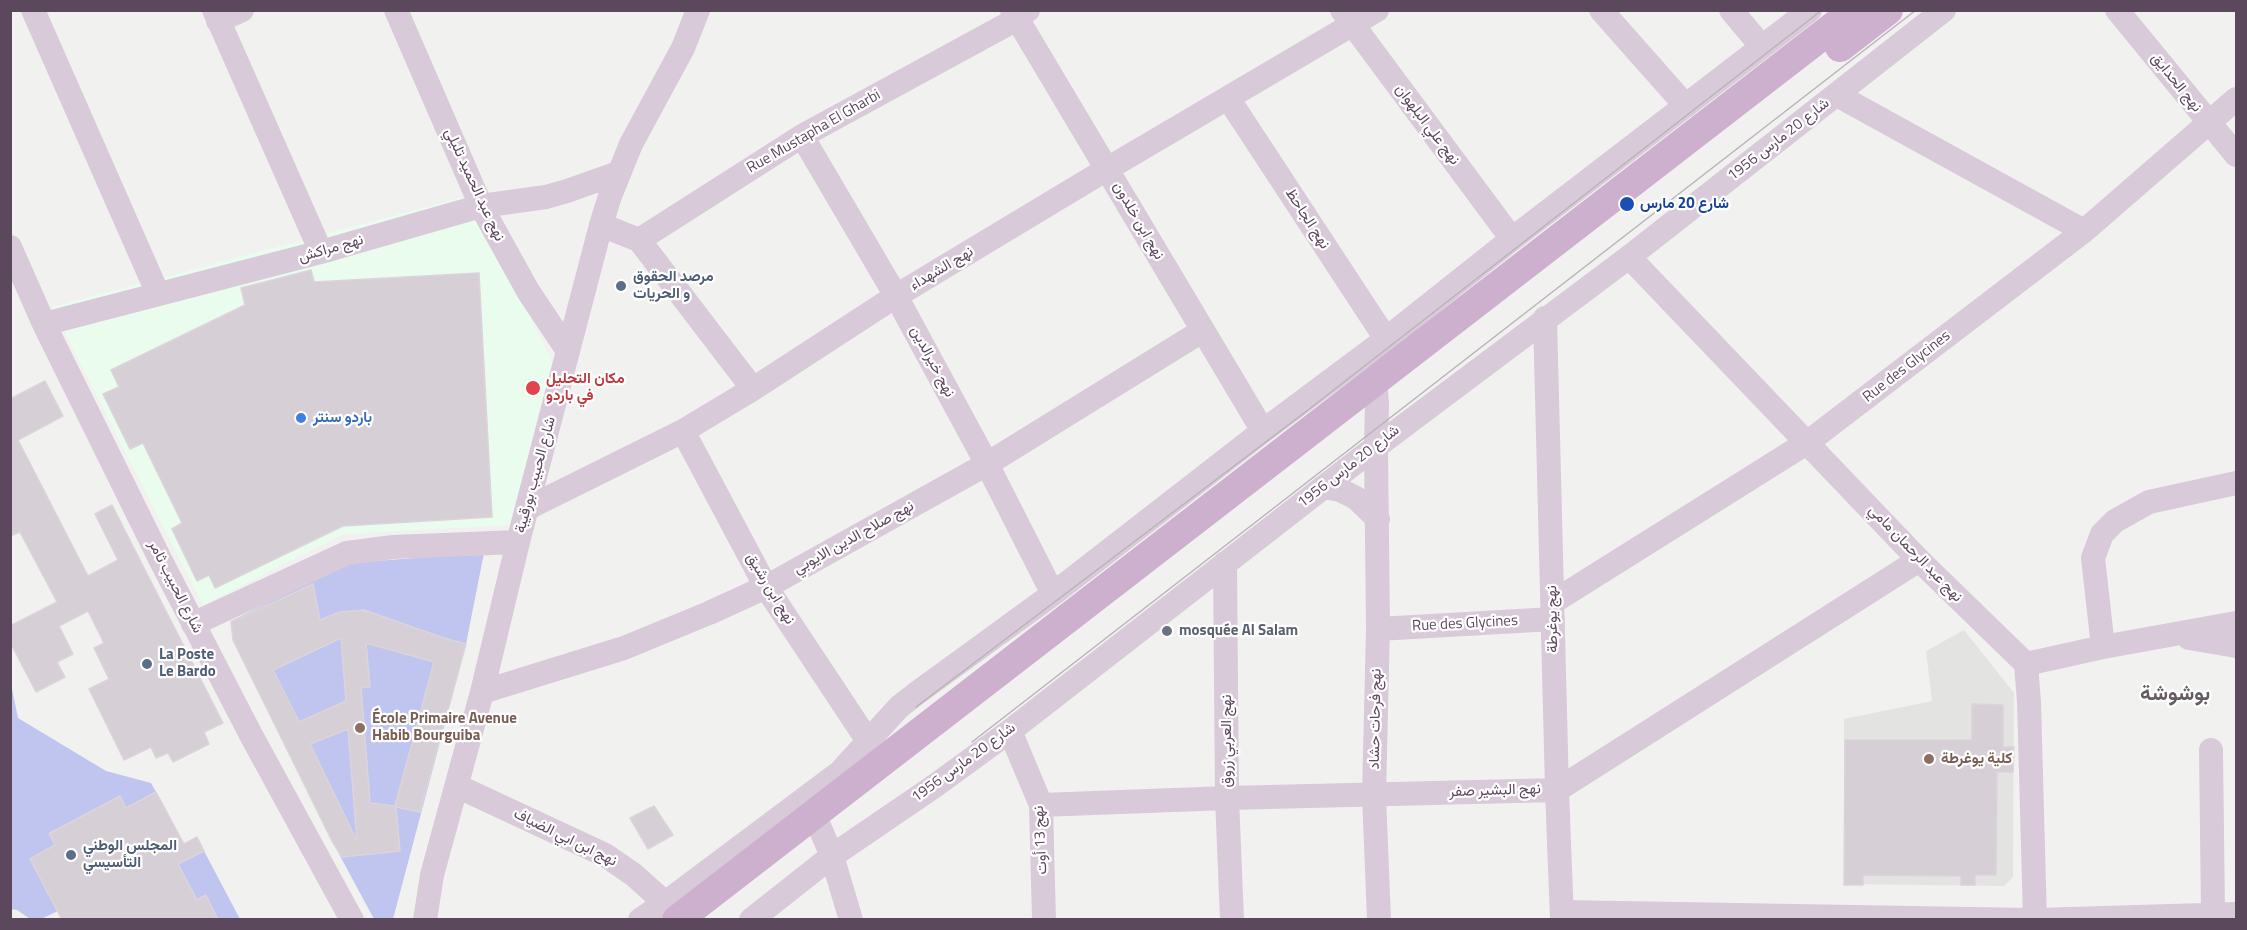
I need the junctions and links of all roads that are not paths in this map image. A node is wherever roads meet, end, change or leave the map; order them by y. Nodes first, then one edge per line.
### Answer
1 (33, 10) edge
2 (242, 10) edge
3 (396, 10) edge
4 (698, 10) edge
5 (1377, 10) edge
6 (1601, 10) edge
7 (1731, 10) edge
8 (1810, 10) edge
9 (1855, 10) edge
10 (1888, 10) edge
11 (1944, 10) edge
12 (2117, 10) edge
13 (1019, 13) edge
14 (216, 16) edge
15 (1347, 18) edge
16 (1762, 47) junction
17 (1837, 94) junction
18 (1228, 98) junction
19 (2236, 99) edge
20 (1686, 106) junction
21 (2209, 123) junction
22 (802, 136) junction
23 (2236, 155) edge
24 (1107, 169) junction
25 (618, 173) junction
26 (481, 206) junction
27 (601, 225) junction
28 (2084, 231) junction
29 (1512, 239) junction
30 (639, 240) junction
31 (10, 247) edge
32 (321, 252) junction
33 (1629, 257) junction
34 (1521, 282) junction
35 (158, 294) junction
36 (896, 296) junction
37 (1545, 318) junction
38 (44, 324) junction
39 (1202, 331) junction
40 (1386, 339) junction
41 (568, 351) junction
42 (753, 389) junction
43 (1376, 391) junction
44 (683, 431) junction
45 (1263, 431) junction
46 (1808, 442) junction
47 (1376, 447) junction
48 (987, 464) junction
49 (2236, 483) edge
50 (1323, 487) junction
51 (528, 508) junction
52 (1378, 519) junction
53 (518, 542) junction
54 (1919, 560) junction
55 (1225, 563) junction
56 (766, 586) junction
57 (1053, 594) junction
58 (1553, 610) junction
59 (2236, 623) edge
60 (193, 624) junction
61 (1378, 629) junction
62 (2173, 636) junction
63 (2236, 646) edge
64 (2103, 647) junction
65 (2026, 664) junction
66 (482, 692) junction
67 (1010, 731) junction
68 (868, 741) junction
69 (2211, 750) dead end
70 (457, 786) junction
71 (1557, 790) junction
72 (1374, 795) junction
73 (1227, 798) junction
74 (1041, 805) junction
75 (817, 837) junction
76 (671, 911) edge
77 (2225, 914) edge
78 (1562, 916) edge
79 (1668, 917) edge
80 (352, 920) edge
81 (425, 920) edge
82 (639, 920) edge
83 (710, 920) edge
84 (751, 920) edge
85 (851, 920) edge
86 (1044, 920) edge
87 (1232, 920) edge
88 (1378, 920) edge
89 (2030, 920) edge
90 (2036, 920) edge

1 - 35 street
2 - 14 street
3 - 26 street, نهج عبد الحميد تليلي
4 - 25 street, شارع الحبيب بورقيبة
5 - 15 street, نهج الشهداء
6 - 20 street
7 - 16 street
8 - 16 street, شارع 20 مارس 1956
9 - 34 main road, شارع 20 مارس 1956
10 - 34 main road, شارع 20 مارس 1956
11 - 17 street, شارع 20 مارس 1956
12 - 21 street, نهج الحدايق
13 - 22 street, Rue Mustapha El Gharbi
13 - 24 street, نهج ابن خلدون
14 - 32 street
15 - 18 street, نهج الشهداء
15 - 29 street, نهج علي البلهوان
16 - 20 street, شارع 20 مارس 1956
17 - 28 street
17 - 33 street, شارع 20 مارس 1956
18 - 24 street, نهج الشهداء
18 - 40 street, نهج الجاحظ
19 - 21 street, Rue des Glycines
20 - 29 street, شارع 20 مارس 1956
21 - 23 street, نهج الحدايق
21 - 28 street, Rue des Glycines
22 - 30 street, Rue Mustapha El Gharbi
22 - 36 street, نهج خيرالدين
24 - 36 street, نهج الشهداء
24 - 39 street, نهج ابن خلدون
25 - 26 street, نهج مراكش
25 - 27 street, شارع الحبيب بورقيبة
26 - 32 street, نهج مراكش
26 - 41 street, نهج عبد الحميد تليلي
27 - 30 street
27 - 41 street, شارع الحبيب بورقيبة
28 - 46 street, Rue des Glycines
29 - 40 street, شارع 20 مارس 1956
30 - 42 street
31 - 38 street, شارع الحبيب ثامر
32 - 35 street, نهج مراكش
33 - 37 street, شارع 20 مارس 1956
33 - 46 street, نهج عبد الرحمان مامي
34 - 43 main road, شارع 20 مارس 1956
35 - 38 street, نهج مراكش
36 - 42 street, نهج الشهداء
36 - 48 street, نهج خيرالدين
37 - 47 street, شارع 20 مارس 1956
37 - 58 street, نهج يوغرطة
38 - 60 street, شارع الحبيب ثامر
39 - 45 street, نهج ابن خلدون
39 - 48 street, نهج صلاح الدين الايوبي
40 - 45 street, شارع 20 مارس 1956
41 - 51 street, شارع الحبيب بورقيبة
42 - 44 street, نهج الشهداء
43 - 47 street, نهج فرحات حشاد
43 - 75 main road, شارع 20 مارس 1956
44 - 51 street, نهج الشهداء
44 - 56 street, نهج ابن رشيق
45 - 57 street, شارع 20 مارس 1956
46 - 54 street, نهج عبد الرحمان مامي
46 - 58 street, Rue des Glycines
47 - 50 street, شارع 20 مارس 1956
47 - 52 street, نهج فرحات حشاد
48 - 56 street, نهج صلاح الدين الايوبي
48 - 57 street, نهج خيرالدين
49 - 64 street
50 - 52 street
50 - 55 street, شارع 20 مارس 1956
51 - 53 street, شارع الحبيب بورقيبة
52 - 61 street, نهج فرحات حشاد
53 - 60 street
53 - 66 street, شارع الحبيب بورقيبة
54 - 65 street, نهج عبد الرحمان مامي
54 - 71 street, نهج البشير صفر
55 - 67 street, شارع 20 مارس 1956
55 - 73 street, نهج العربي زروق
56 - 66 street, نهج صلاح الدين الايوبي
56 - 68 street, نهج ابن رشيق
57 - 68 street, شارع 20 مارس 1956
58 - 61 street, Rue des Glycines
58 - 71 street, نهج يوغرطة
59 - 62 street
60 - 80 street, شارع الحبيب ثامر
61 - 72 street, نهج فرحات حشاد
62 - 63 street
62 - 64 street
64 - 65 street
65 - 90 street
66 - 70 street, شارع الحبيب بورقيبة
67 - 74 street, نهج 13 أوت
67 - 75 street, شارع 20 مارس 1956
68 - 76 street, شارع 20 مارس 1956
69 - 77 street
70 - 76 street, نهج ابن ابي الضياف
70 - 81 street, شارع الحبيب بورقيبة
71 - 72 street, نهج البشير صفر
71 - 78 street, نهج يوغرطة
72 - 73 street, نهج البشير صفر
72 - 88 street, نهج فرحات حشاد
73 - 74 street, نهج البشير صفر
73 - 87 street, نهج العربي زروق
74 - 86 street, نهج 13 أوت
75 - 76 main road, شارع 20 مارس 1956
75 - 83 main road, شارع 20 مارس 1956
75 - 84 street, شارع 20 مارس 1956
75 - 85 street
76 - 82 street, شارع 20 مارس 1956
77 - 90 street
78 - 79 street
79 - 89 street

